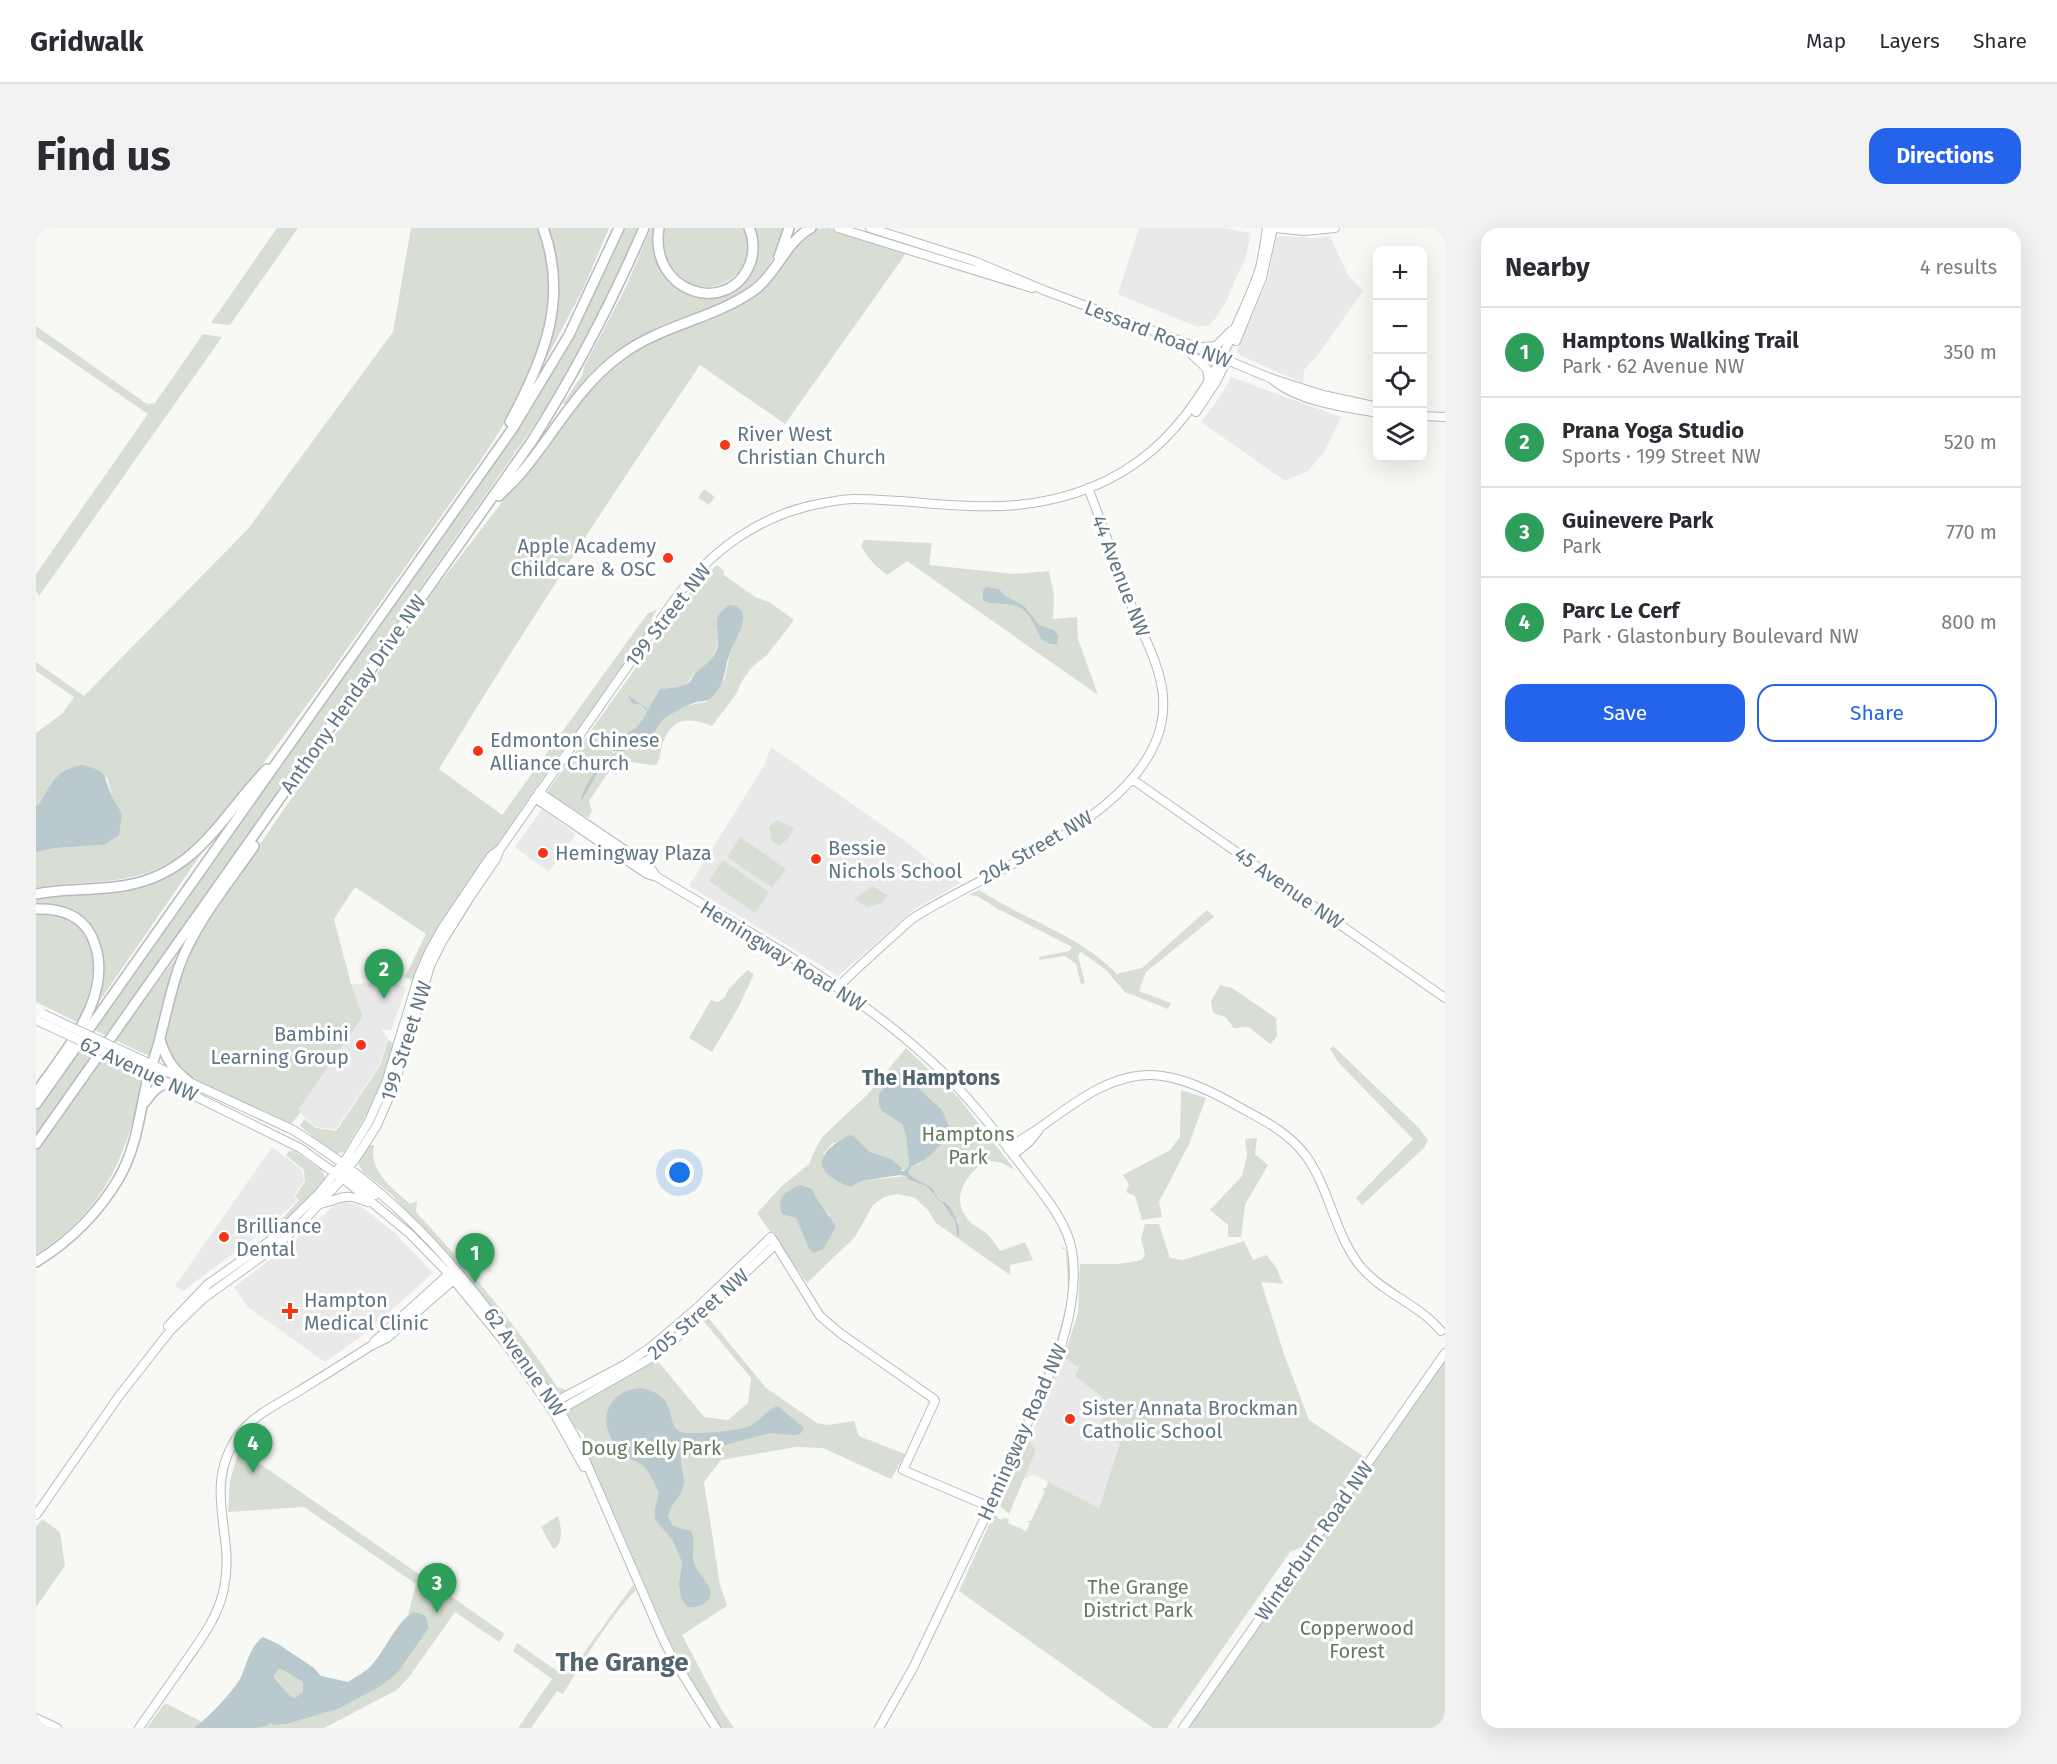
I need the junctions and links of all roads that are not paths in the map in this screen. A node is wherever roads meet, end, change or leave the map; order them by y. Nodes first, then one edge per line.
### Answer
1 (543, 228) edge
2 (613, 228) edge
3 (619, 228) edge
4 (644, 228) edge
5 (659, 228) edge
6 (749, 228) edge
7 (789, 228) edge
8 (811, 228) edge
9 (838, 228) edge
10 (1268, 228) edge
11 (1274, 228) edge
12 (1335, 228) edge
13 (874, 229) edge
14 (769, 275) junction
15 (1046, 291) junction
16 (1241, 315) junction
17 (578, 317) junction
18 (1177, 340) junction
19 (1191, 345) junction
20 (1225, 359) junction
21 (1270, 378) junction
22 (1209, 383) junction
23 (1373, 406) edge
24 (1373, 412) edge
25 (1427, 416) edge
26 (1445, 417) edge
27 (1179, 426) junction
28 (476, 480) junction
29 (1088, 488) junction
30 (482, 512) junction
31 (1155, 663) joint
32 (286, 750) junction
33 (1132, 779) junction
34 (285, 792) junction
35 (537, 795) junction
36 (36, 894) edge
37 (36, 909) edge
38 (838, 987) junction
39 (1445, 998) edge
40 (38, 1015) edge
41 (160, 1039) junction
42 (151, 1069) junction
43 (188, 1081) junction
44 (169, 1083) junction
45 (36, 1093) edge
46 (36, 1104) edge
47 (144, 1104) junction
48 (36, 1144) edge
49 (1011, 1152) junction
50 (342, 1171) junction
51 (320, 1204) junction
52 (375, 1204) junction
53 (36, 1262) edge
54 (455, 1274) junction
55 (1441, 1331) dead end
56 (1445, 1353) edge
57 (119, 1396) junction
58 (555, 1407) junction
59 (990, 1507) junction
60 (36, 1515) edge
61 (673, 1659) junction
62 (36, 1718) edge
63 (57, 1728) edge
64 (139, 1728) edge
65 (710, 1728) edge
66 (716, 1728) edge
67 (879, 1728) edge
68 (1183, 1728) edge

1 - 28 highway
2 - 17 highway
3 - 17 highway, Anthony Henday Drive NW
4 - 30 highway, Anthony Henday Drive NW
5 - 6 highway
7 - 14 highway
8 - 14 highway
9 - 15 main road, Lessard Road NW
10 - 16 main road, 199 Street NW
11 - 12 main road
11 - 20 main road, 199 Street NW
13 - 15 main road, Lessard Road NW
14 - 30 highway
15 - 18 main road, Lessard Road NW
16 - 19 main road
16 - 20 main road, 199 Street NW
17 - 28 highway, Anthony Henday Drive NW
18 - 19 main road, Lessard Road NW
18 - 22 main road
19 - 20 main road, Lessard Road NW
20 - 21 main road, Lessard Road NW
20 - 22 main road, 199 Street NW
20 - 27 main road, 199 Street NW
21 - 23 main road, Lessard Road NW
21 - 24 main road, Lessard Road NW
22 - 27 main road, 199 Street NW
25 - 26 main road
27 - 29 main road, 199 Street NW
28 - 32 highway, Anthony Henday Drive NW
29 - 31 main road, 44 Avenue NW
29 - 35 main road, 199 Street NW
30 - 34 highway, Anthony Henday Drive NW
31 - 33 main road, 204 Street NW
32 - 36 highway
32 - 46 highway, Anthony Henday Drive NW
33 - 38 main road, 204 Street NW
33 - 39 main road, 45 Avenue NW
34 - 41 highway
34 - 48 highway, Anthony Henday Drive NW
35 - 38 main road, Hemingway Road NW
35 - 50 main road, 199 Street NW
37 - 45 highway
38 - 49 main road, Hemingway Road NW
40 - 42 main road, bridge
41 - 42 highway
41 - 43 highway
42 - 43 main road, 62 Avenue NW
42 - 44 main road, 62 Avenue NW
42 - 47 highway
43 - 50 main road, 62 Avenue NW
44 - 47 highway
44 - 50 main road, 62 Avenue NW
47 - 53 highway
49 - 55 main road
49 - 59 main road, Hemingway Road NW
50 - 51 main road, 199 Street NW
50 - 52 main road, 62 Avenue NW
50 - 54 main road, 62 Avenue NW
50 - 57 main road, 199 Street NW
51 - 52 main road
51 - 57 main road, 199 Street NW
52 - 54 main road, 62 Avenue NW
54 - 58 main road, 62 Avenue NW
54 - 64 main road
56 - 68 main road, Winterburn Road NW
57 - 60 main road, 199 Street NW
58 - 59 main road, 205 Street NW
58 - 61 main road, 62 Avenue NW
59 - 67 main road, Hemingway Road NW
61 - 65 main road, 62 Avenue NW
61 - 66 main road, 62 Avenue NW
62 - 63 main road

